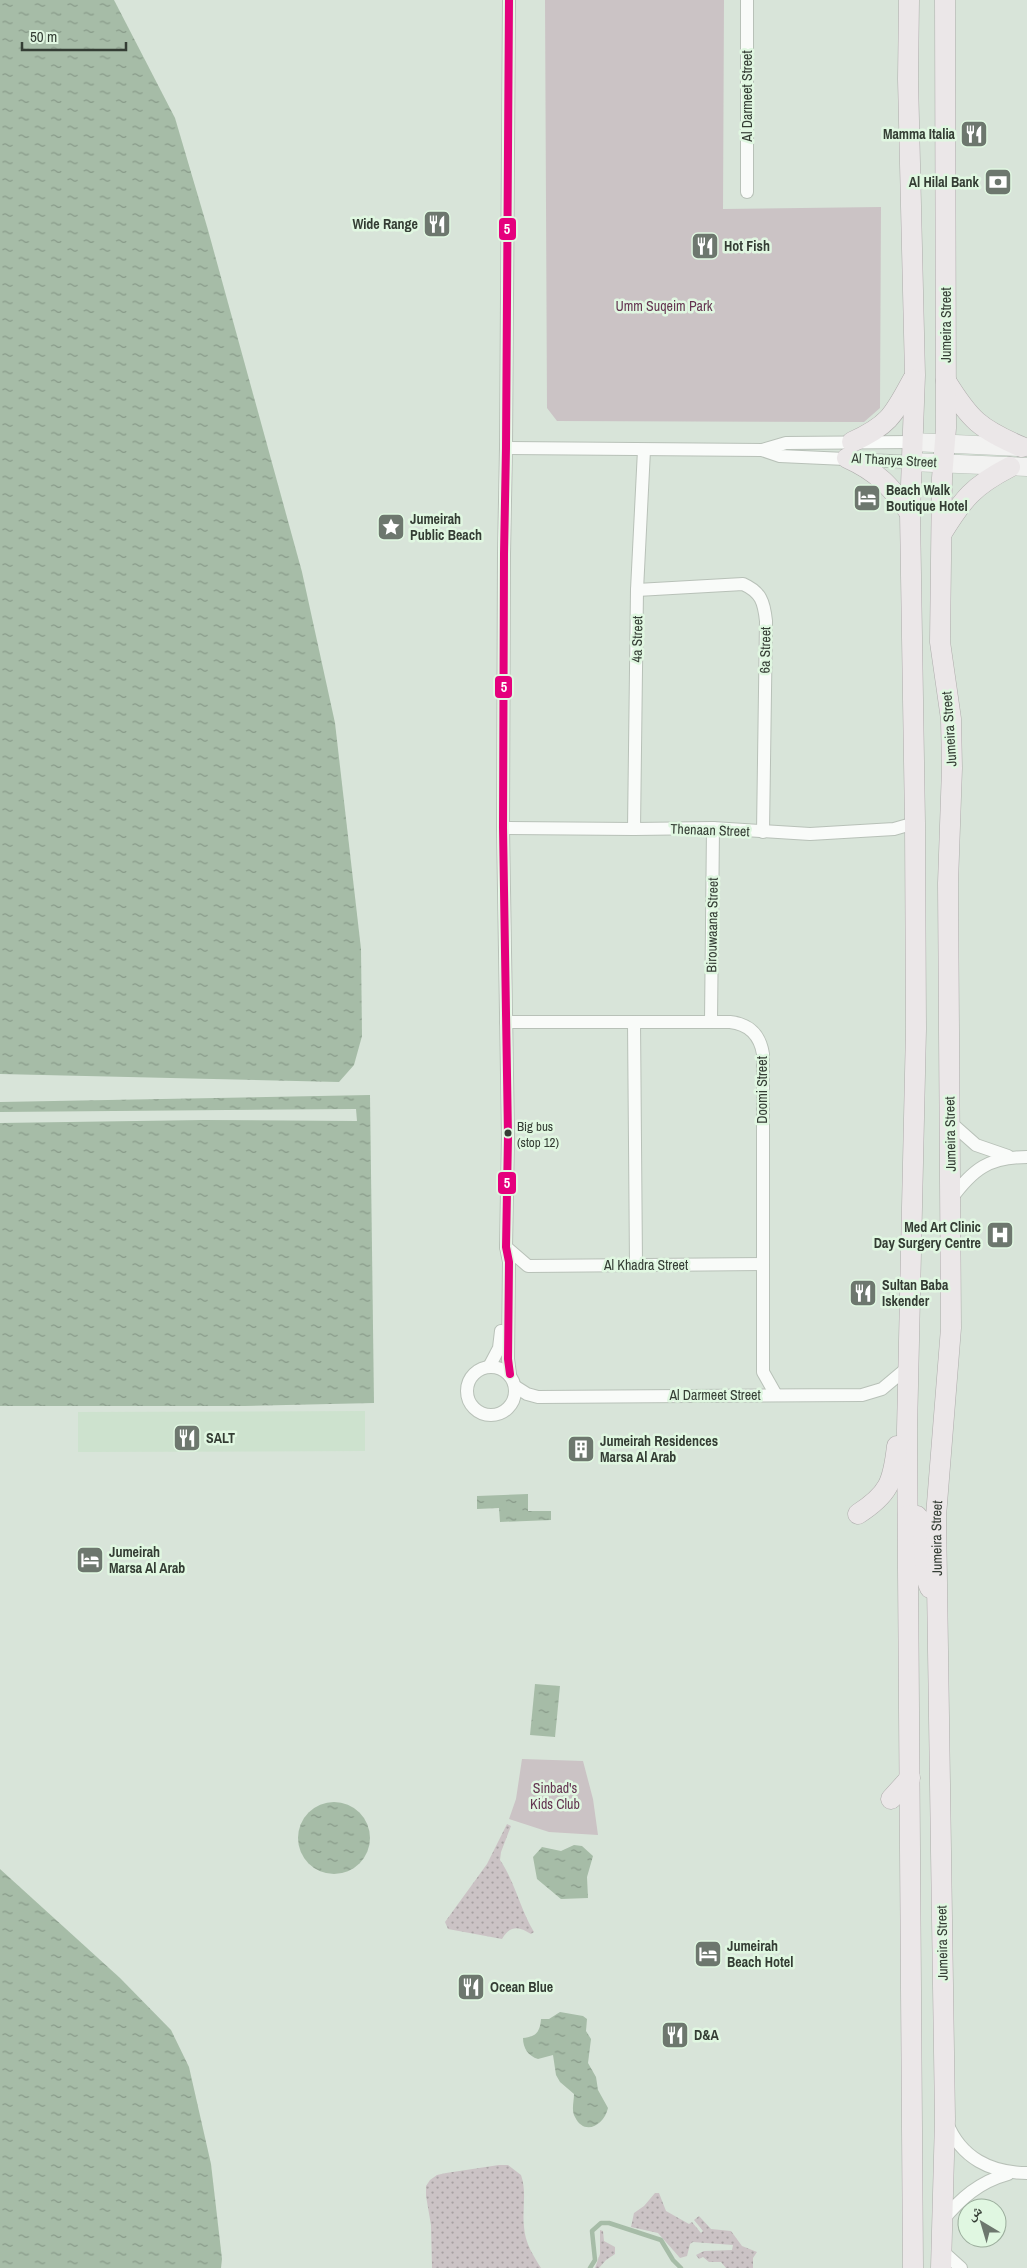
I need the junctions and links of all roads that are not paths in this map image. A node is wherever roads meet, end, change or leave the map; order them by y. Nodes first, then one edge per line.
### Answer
1 (509, 0) edge
2 (747, 0) edge
3 (909, 0) edge
4 (945, 0) edge
5 (747, 192) dead end
6 (915, 375) junction
7 (946, 381) junction
8 (1025, 447) edge
9 (506, 448) junction
10 (644, 450) junction
11 (850, 450) junction
12 (912, 452) junction
13 (944, 454) junction
14 (1018, 467) edge
15 (910, 513) junction
16 (942, 533) junction
17 (637, 590) junction
18 (915, 822) junction
19 (503, 828) junction
20 (714, 828) junction
21 (634, 829) junction
22 (763, 832) junction
23 (506, 1022) junction
24 (634, 1022) junction
25 (711, 1022) junction
26 (950, 1122) junction
27 (1010, 1157) junction
28 (1027, 1157) edge
29 (951, 1199) junction
30 (506, 1246) junction
31 (763, 1264) junction
32 (636, 1265) junction
33 (528, 1266) junction
34 (508, 1285) junction
35 (489, 1366) junction
36 (907, 1368) junction
37 (763, 1372) junction
38 (510, 1374) junction
39 (516, 1387) junction
40 (748, 1395) junction
41 (776, 1395) junction
42 (907, 1396) junction
43 (938, 1482) junction
44 (858, 1514) dead end
45 (908, 1515) junction
46 (936, 1599) junction
47 (910, 1778) junction
48 (891, 1799) dead end
49 (945, 2118) junction
50 (1010, 2173) junction
51 (1027, 2173) edge
52 (942, 2221) junction
53 (941, 2259) edge
54 (913, 2268) edge
55 (961, 2268) edge

1 - 9 street
2 - 5 street, Al Darmeet Street
3 - 6 main road
4 - 7 main road, Jumeira Street
6 - 11 main road
6 - 12 main road
7 - 8 main road
7 - 13 main road, Jumeira Street
8 - 13 main road, Al Thanya Street
9 - 10 street, Al Thanya Street
9 - 19 street
10 - 11 street, Al Thanya Street
10 - 17 street, 4a Street
11 - 12 street, Al Thanya Street
11 - 12 street, Al Thanya Street
11 - 15 main road
12 - 13 main road, Al Thanya Street
12 - 15 main road
13 - 14 main road, Al Thanya Street
13 - 16 main road, Jumeira Street
14 - 16 main road
15 - 18 main road
16 - 26 main road, Jumeira Street
17 - 21 street, 4a Street
17 - 22 street, 6a Street
18 - 22 street, Thenaan Street
18 - 36 main road
19 - 21 street, Thenaan Street
19 - 23 street
20 - 21 street, Thenaan Street
20 - 22 street, Thenaan Street
20 - 25 street, Birouwaana Street
23 - 24 street, Doomi Street
23 - 30 street
24 - 25 street, Doomi Street
24 - 32 street
25 - 31 street, Doomi Street
26 - 27 street
26 - 29 main road, Jumeira Street
27 - 28 street
27 - 29 street
29 - 43 main road, Jumeira Street
30 - 33 street
30 - 34 street
30 - 35 street
31 - 32 street, Al Khadra Street
31 - 37 street, Doomi Street
32 - 33 street, Al Khadra Street
33 - 34 street
34 - 38 street
35 - 38 street
35 - 39 street
36 - 41 street, Al Darmeet Street
36 - 42 main road
37 - 40 street
37 - 41 street, Doomi Street
38 - 39 street
39 - 40 street, Al Darmeet Street
40 - 41 street, Al Darmeet Street
42 - 43 main road
42 - 44 main road
42 - 45 main road
43 - 46 main road, Jumeira Street
45 - 46 main road
45 - 47 main road
46 - 49 main road, Jumeira Street
47 - 48 main road
47 - 54 main road
49 - 50 street
49 - 52 main road, Jumeira Street
50 - 51 street
50 - 52 street
52 - 53 main road, Jumeira Street
53 - 55 street

